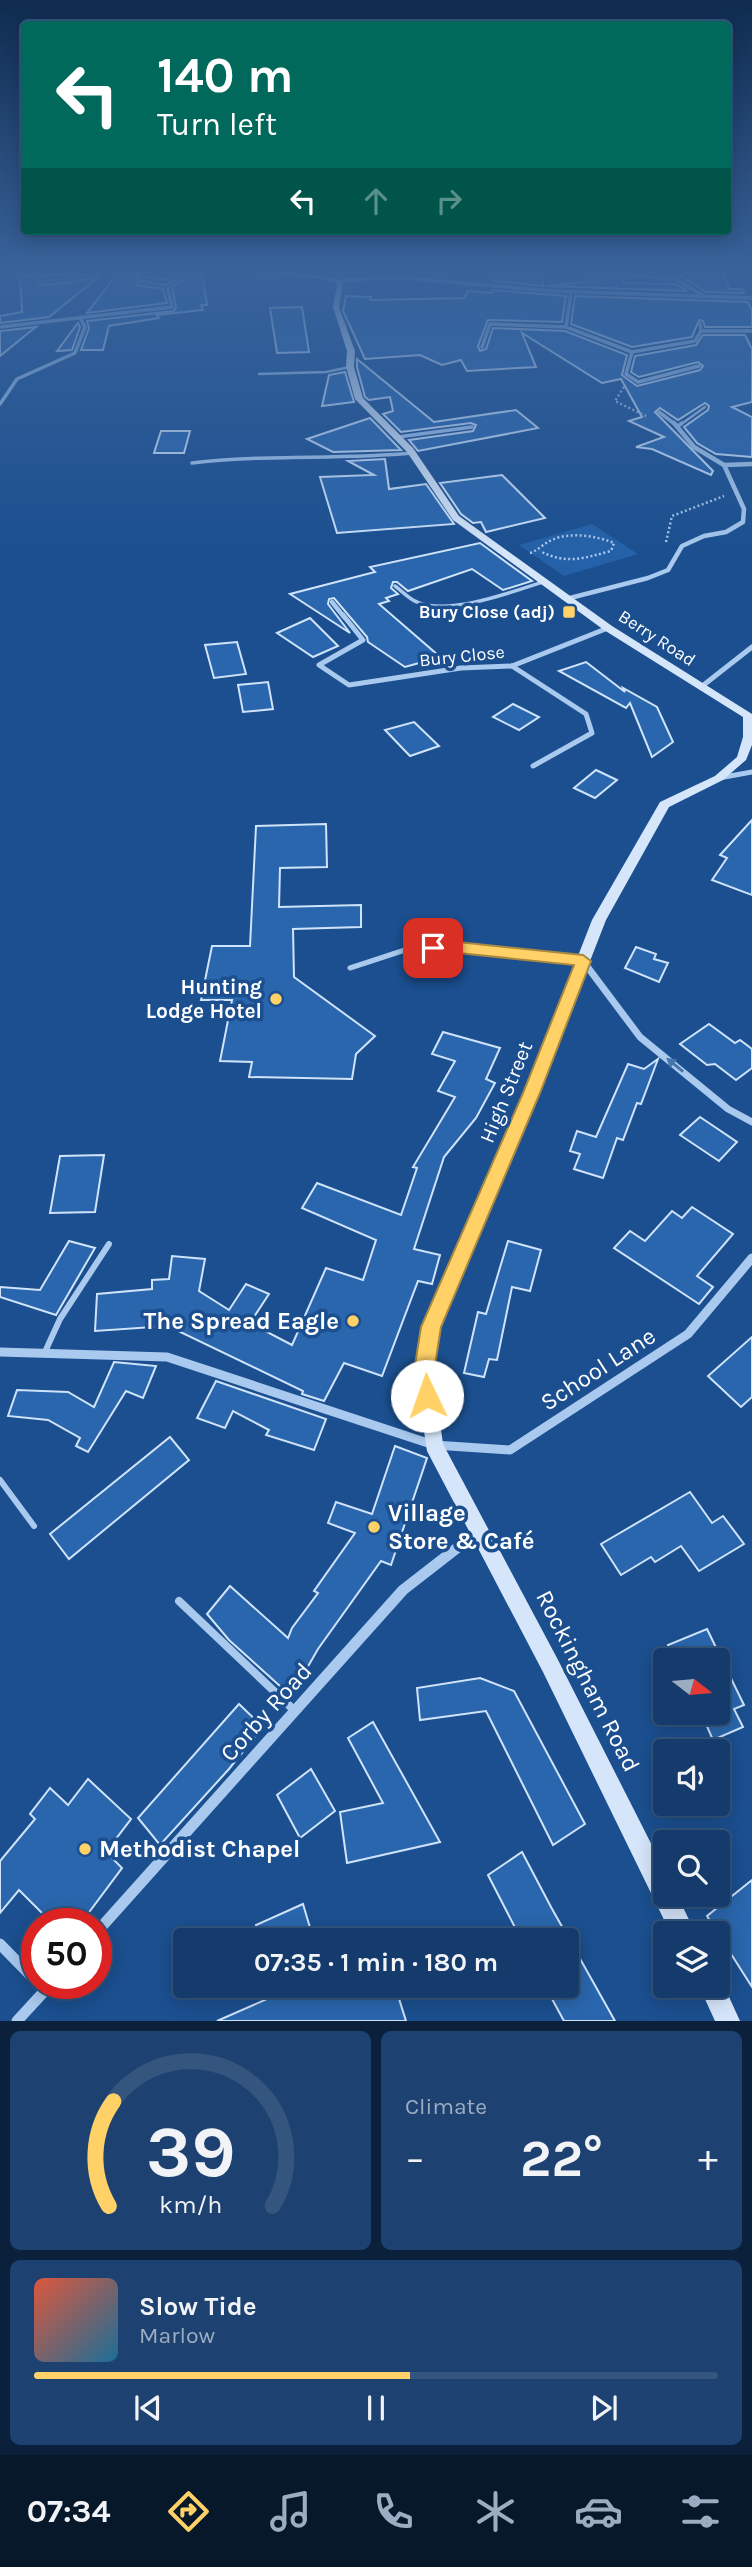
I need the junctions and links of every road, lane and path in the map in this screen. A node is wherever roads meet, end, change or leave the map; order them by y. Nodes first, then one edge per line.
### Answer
1 (48, 365) edge
2 (628, 365) edge
3 (699, 366) dead end
4 (350, 367) joint
5 (259, 374) dead end
6 (629, 377) junction
7 (0, 404) edge
8 (705, 408) dead end
9 (659, 412) dead end
10 (678, 426) junction
11 (471, 427) dead end
12 (398, 437) junction
13 (413, 453) junction
14 (192, 463) dead end
15 (752, 464) edge
16 (724, 465) junction
17 (735, 492) junction
18 (540, 551) junction
19 (512, 558) junction
20 (670, 566) junction
21 (548, 583) junction
22 (396, 586) dead end
23 (570, 598) junction
24 (332, 602) dead end
25 (608, 628) junction
26 (752, 647) edge
27 (512, 666) junction
28 (701, 687) junction
29 (750, 717) edge
30 (533, 766) dead end
31 (752, 772) edge
32 (719, 778) junction
33 (583, 961) junction
34 (350, 968) dead end
35 (752, 1122) edge
36 (109, 1244) dead end
37 (752, 1258) edge
38 (0, 1352) edge
39 (44, 1354) junction
40 (434, 1445) junction
41 (0, 1480) edge
42 (34, 1526) dead end
43 (478, 1532) junction
44 (179, 1601) dead end
45 (295, 1711) junction
46 (653, 1871) edge
47 (112, 1915) edge
48 (0, 1944) edge
49 (21, 1964) edge
50 (717, 1998) edge
51 (33, 1999) edge
52 (17, 2021) edge
53 (728, 2021) edge

1 - 7 street
2 - 6 street
3 - 6 street
4 - 5 lane
4 - 12 main road, Berry Road
6 - 10 path
8 - 10 lane
9 - 10 street
10 - 16 street
11 - 12 lane
12 - 13 main road, Berry Road
13 - 14 lane
13 - 19 main road, Berry Road
15 - 16 street
16 - 17 street
17 - 20 path
17 - 20 street
18 - 18 path
18 - 19 path
19 - 21 main road, Berry Road
20 - 23 street
21 - 22 lane
21 - 23 main road, Berry Road
23 - 25 main road, Berry Road
24 - 27 street, Bury Close
25 - 27 street, Bury Close
25 - 28 main road, Berry Road
26 - 28 street
27 - 30 street
28 - 29 main road, Berry Road
29 - 32 main road, High Street
31 - 32 street
32 - 33 main road, High Street
33 - 34 lane
35 -> 33 street
33 - 40 main road, High Street
36 - 39 lane
37 - 40 street, School Lane
38 - 39 street, School Lane
39 - 40 street, School Lane
40 - 43 main road, High Street
41 - 42 lane
43 - 45 street, Corby Road
43 - 46 main road, Rockingham Road
44 - 45 lane
45 - 47 street, Corby Road
48 - 49 street
50 - 53 main road
51 - 52 street

